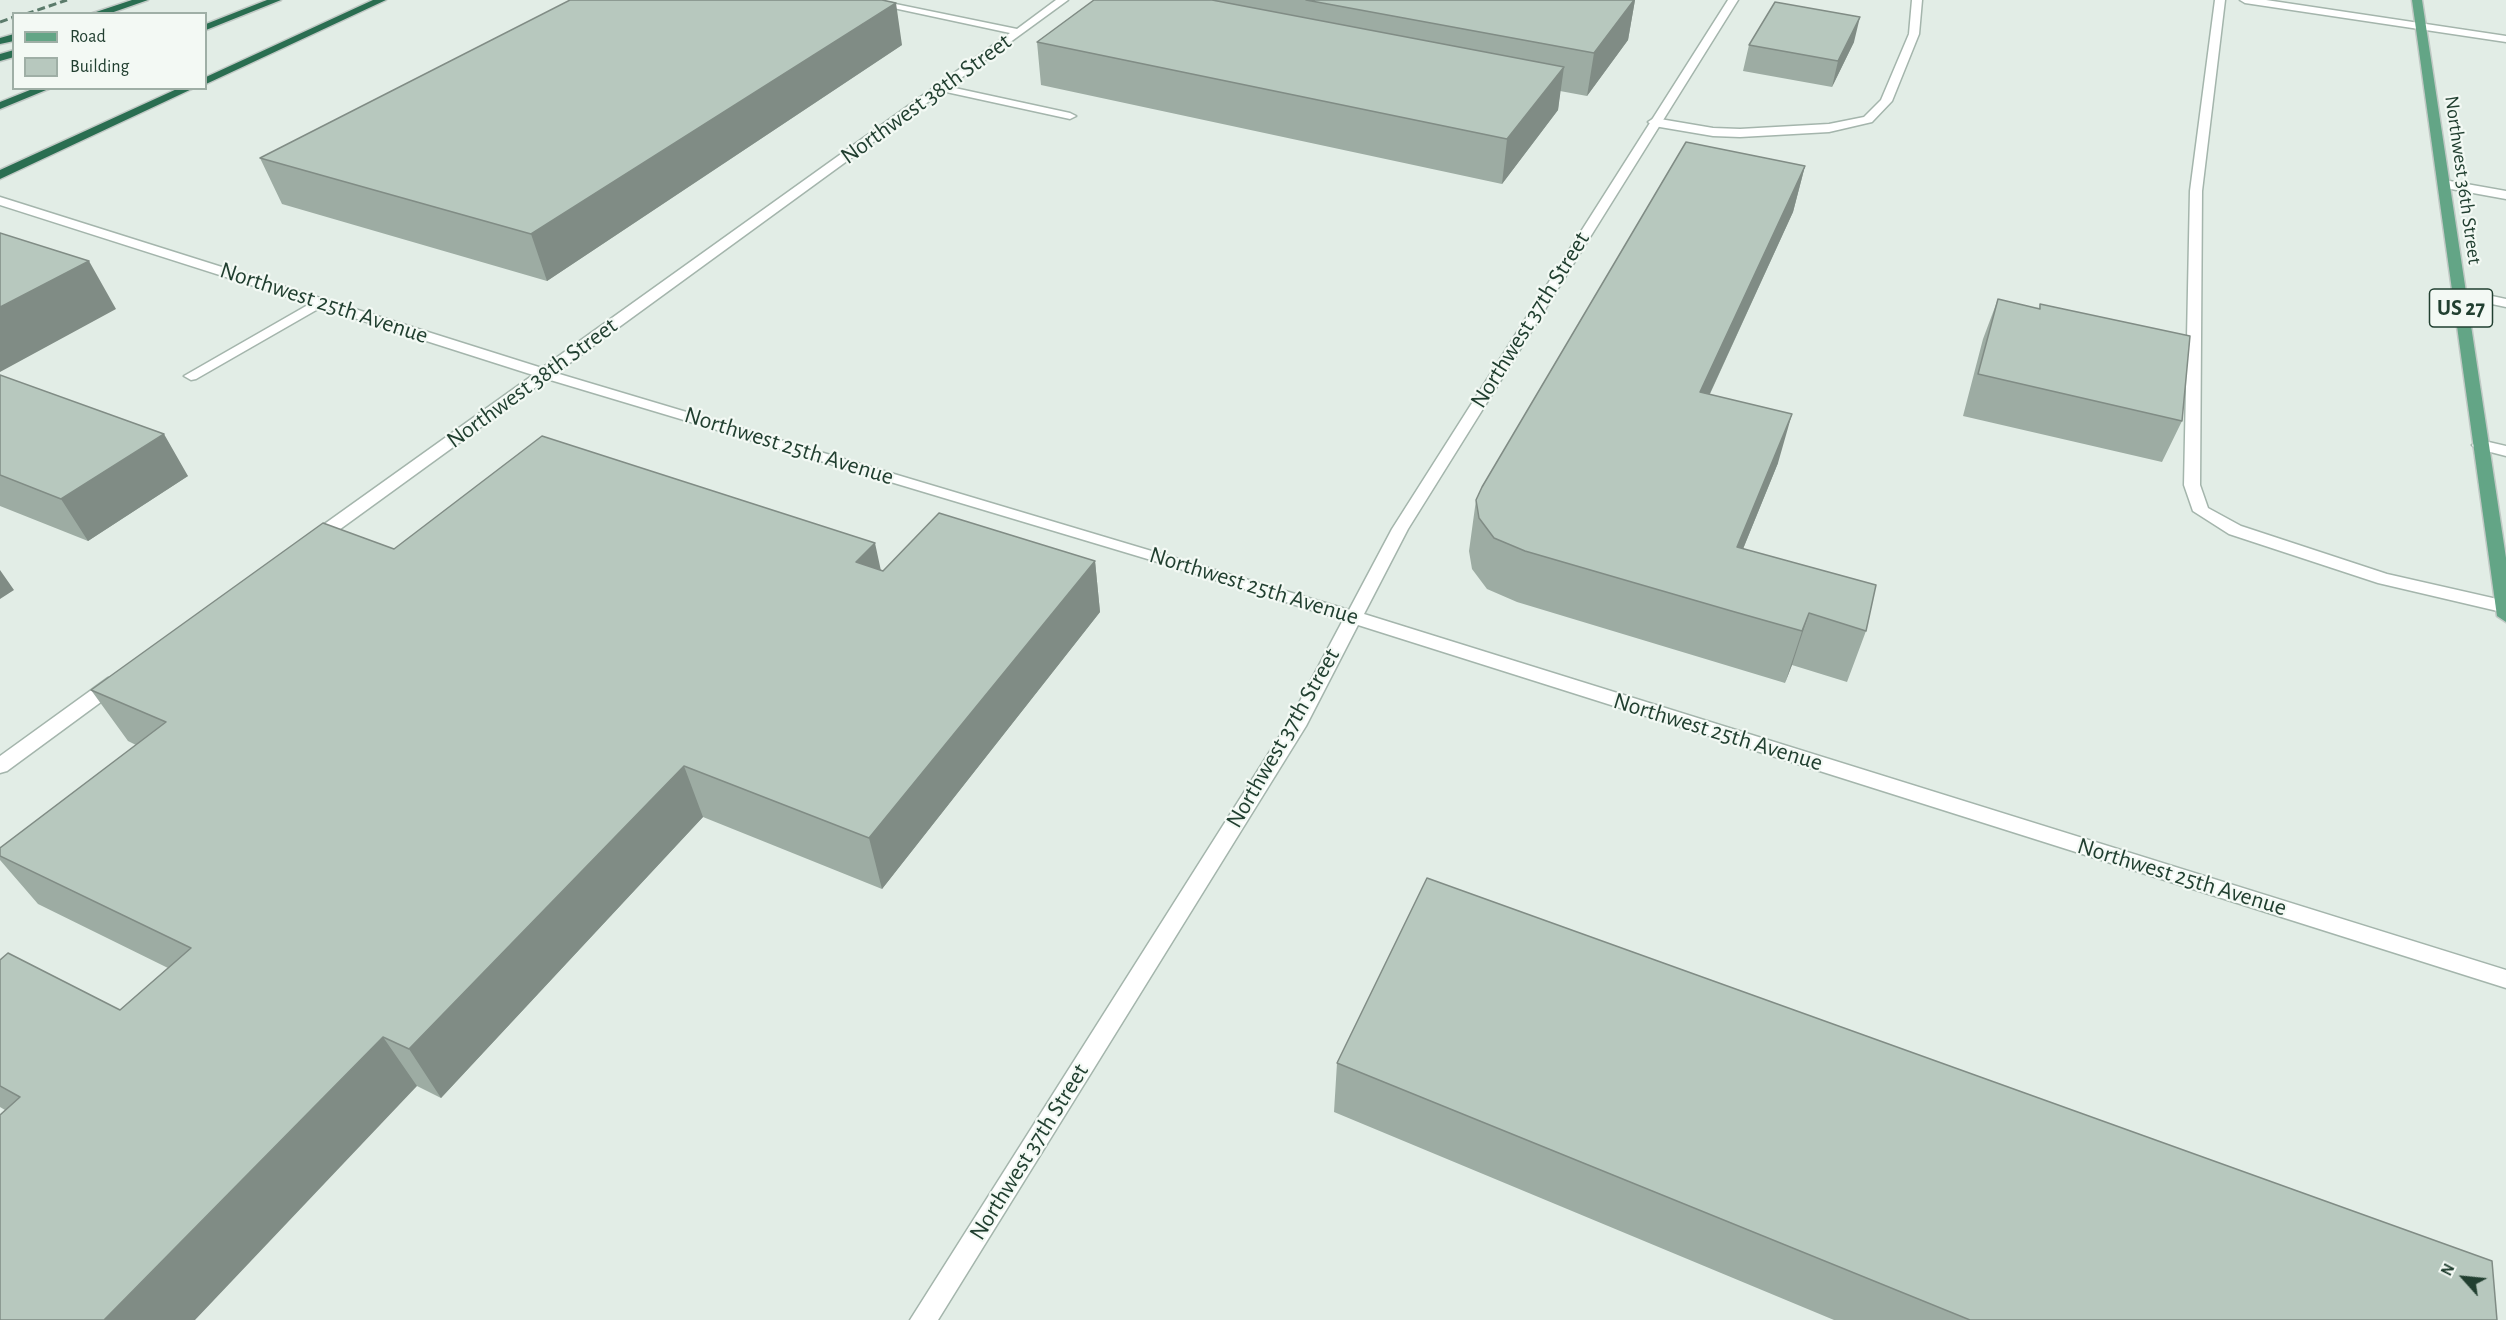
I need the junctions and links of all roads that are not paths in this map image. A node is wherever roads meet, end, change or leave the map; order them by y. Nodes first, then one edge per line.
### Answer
1 (143, 0) edge
2 (156, 0) edge
3 (276, 0) edge
4 (381, 0) edge
5 (861, 0) edge
6 (1063, 0) edge
7 (1733, 0) edge
8 (1917, 0) edge
9 (2220, 0) edge
10 (2245, 0) edge
11 (2417, 0) edge
12 (102, 12) edge
13 (124, 12) edge
14 (2421, 26) junction
15 (207, 27) edge
16 (1018, 32) junction
17 (2506, 39) edge
18 (207, 81) edge
19 (941, 88) junction
20 (41, 90) edge
21 (185, 90) edge
22 (0, 106) edge
23 (1070, 116) dead end
24 (1654, 122) junction
25 (0, 175) edge
26 (2444, 184) junction
27 (2506, 195) edge
28 (0, 201) edge
29 (2459, 293) junction
30 (320, 302) junction
31 (2506, 303) edge
32 (545, 374) junction
33 (191, 376) dead end
34 (2480, 445) junction
35 (2506, 451) edge
36 (302, 549) edge
37 (2505, 611) edge
38 (1352, 617) junction
39 (127, 675) edge
40 (0, 766) edge
41 (2506, 979) edge
42 (923, 1320) edge

1 - 12 highway
2 - 13 highway
3 - 15 highway
4 - 18 highway
5 - 16 street
6 - 16 street, Northwest 38th Street
7 - 24 street, Northwest 37th Street
8 - 24 street
9 - 37 street
10 - 14 street
11 - 14 main road, Northwest 36th Street / US 27
14 - 17 street
14 - 26 main road, Northwest 36th Street / US 27
16 - 19 street, Northwest 38th Street
19 - 23 street
19 - 32 street, Northwest 38th Street
20 - 22 highway
21 - 25 highway
24 - 38 street, Northwest 37th Street
26 - 27 street
26 - 29 main road, Northwest 36th Street / US 27
28 - 30 street, Northwest 25th Avenue
29 - 31 street
29 - 34 main road, Northwest 36th Street / US 27
30 - 32 street, Northwest 25th Avenue
30 - 33 street
32 - 36 street, Northwest 38th Street
32 - 38 street, Northwest 25th Avenue
34 - 35 street
34 - 37 main road, Northwest 36th Street / US 27
38 - 41 street, Northwest 25th Avenue
38 - 42 street, Northwest 37th Street
39 - 40 street

